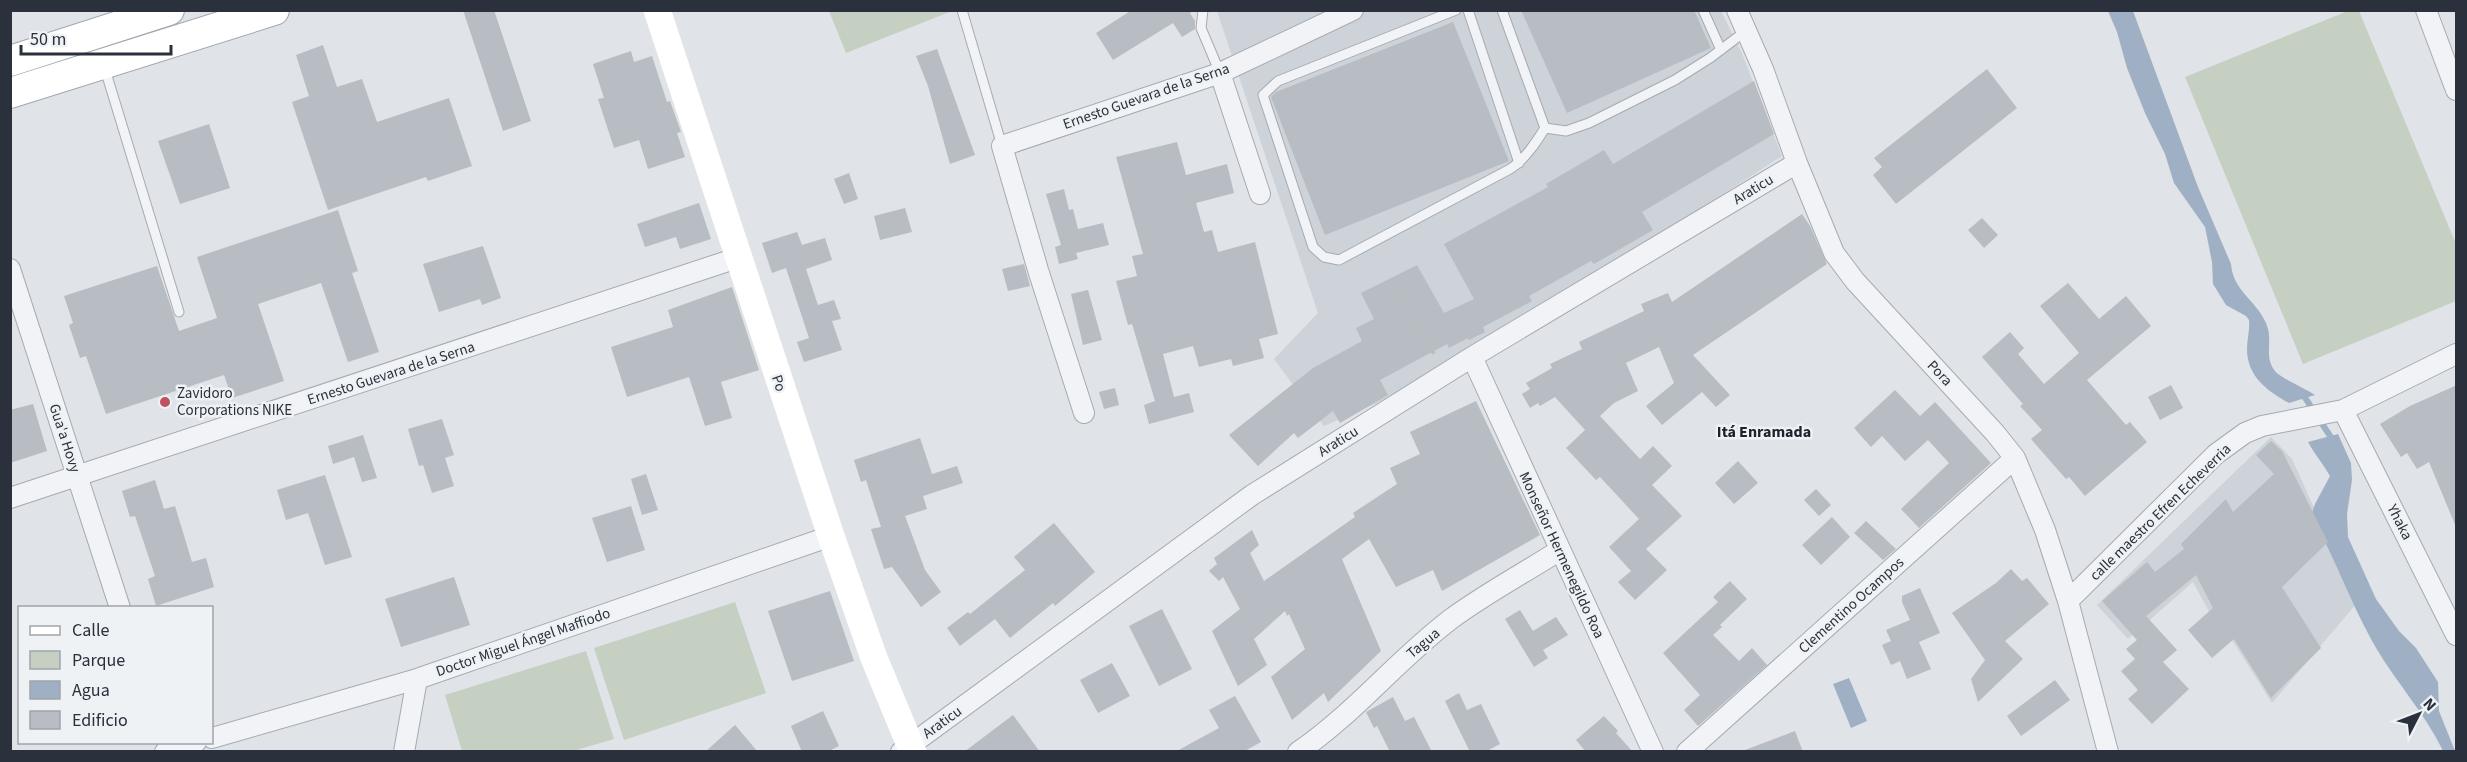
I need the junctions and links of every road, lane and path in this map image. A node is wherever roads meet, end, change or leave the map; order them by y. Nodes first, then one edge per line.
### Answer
1 (169, 10) edge
2 (274, 10) edge
3 (657, 10) edge
4 (962, 10) edge
5 (1203, 10) edge
6 (1353, 10) edge
7 (1456, 10) edge
8 (1468, 10) edge
9 (1502, 10) edge
10 (1703, 10) edge
11 (1737, 10) edge
12 (2426, 10) edge
13 (1747, 30) junction
14 (1721, 50) junction
15 (10, 61) edge
16 (104, 64) junction
17 (1220, 73) junction
18 (2457, 90) edge
19 (10, 93) edge
20 (1545, 128) junction
21 (1002, 146) junction
22 (1519, 163) junction
23 (1797, 163) junction
24 (1260, 194) dead end
25 (737, 258) junction
26 (10, 269) edge
27 (1395, 288) dead end
28 (179, 312) dead end
29 (2457, 354) edge
30 (1472, 357) junction
31 (1446, 373) junction
32 (2335, 411) junction
33 (1084, 412) dead end
34 (2015, 458) junction
35 (78, 476) junction
36 (10, 498) edge
37 (831, 536) junction
38 (1560, 550) junction
39 (2068, 601) junction
40 (119, 606) edge
41 (2457, 635) edge
42 (417, 679) junction
43 (213, 738) edge
44 (189, 744) edge
45 (908, 749) edge
46 (165, 751) edge
47 (405, 752) edge
48 (1298, 752) edge
49 (1653, 752) edge
50 (1687, 752) edge
51 (2108, 752) edge

1 - 15 main road
2 - 16 main road
3 - 25 street, Po
4 - 21 lane
5 - 17 lane
6 - 17 street, Ernesto Guevara de la Serna
7 - 22 lane
8 - 22 lane
9 - 20 lane
10 - 14 lane
11 - 13 street, Pora
12 - 18 street
13 - 14 lane
13 - 23 street, Pora
14 - 20 lane
16 - 19 main road
16 - 28 lane
17 - 21 street, Ernesto Guevara de la Serna
17 - 24 street
20 - 22 lane
21 - 33 street
23 - 30 street, Araticu
23 - 34 street, Pora
25 - 35 street, Ernesto Guevara de la Serna
25 - 37 street, Po
26 - 35 street, Gua'a Hovy
27 - 31 path
29 - 32 street, calle maestro Efren Echeverria
30 - 31 street, Araticu
30 - 38 street, Monseñor Hermenegildo Roa
31 - 45 street, Araticu
32 - 39 street, calle maestro Efren Echeverria
32 - 41 street, Yhaka
34 - 39 street, Pora
34 - 50 street, Clementino Ocampos
35 - 36 street, Ernesto Guevara de la Serna
35 - 40 street, Gua'a Hovy
37 - 42 street, Doctor Miguel Ángel Maffiodo
37 - 45 street, Po
38 - 48 street, Tagua
38 - 49 street, Monseñor Hermenegildo Roa
39 - 51 street, Pora
42 - 43 street, Doctor Miguel Ángel Maffiodo
42 - 47 street
44 - 46 street

